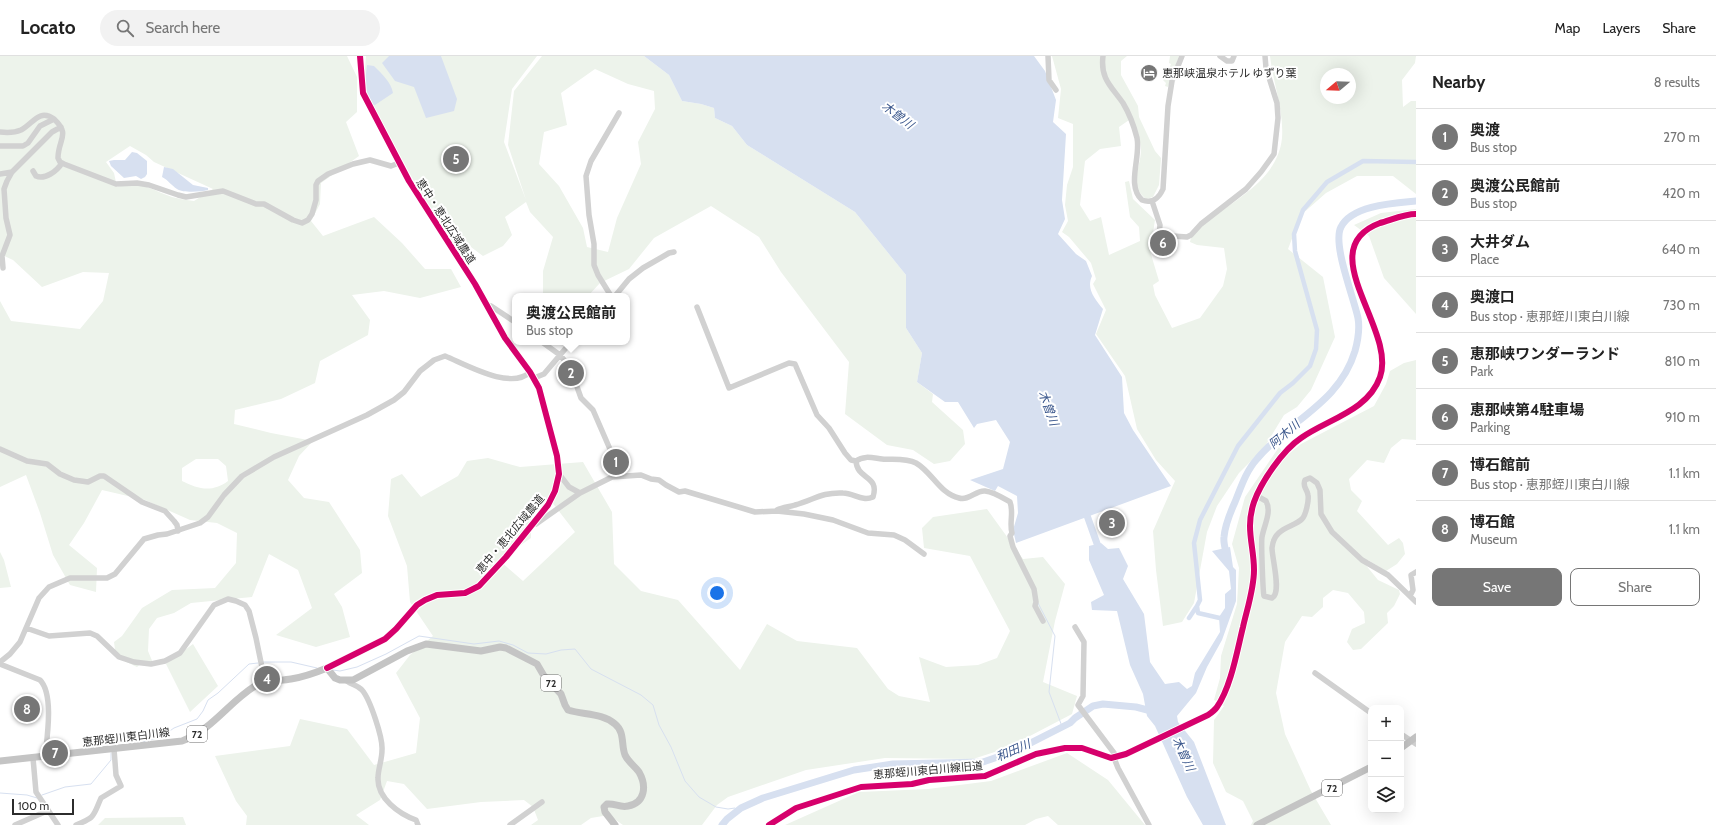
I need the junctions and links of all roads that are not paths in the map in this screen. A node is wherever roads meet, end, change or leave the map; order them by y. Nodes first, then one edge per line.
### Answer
1 (360, 56) edge
2 (1048, 56) edge
3 (1104, 56) edge
4 (1182, 56) edge
5 (1220, 56) edge
6 (1234, 56) edge
7 (1265, 56) edge
8 (1056, 90) dead end
9 (619, 113) dead end
10 (54, 119) junction
11 (61, 126) junction
12 (0, 132) edge
13 (0, 146) edge
14 (62, 163) junction
15 (399, 163) junction
16 (33, 171) dead end
17 (12, 172) junction
18 (0, 174) edge
19 (1152, 201) junction
20 (1416, 214) edge
21 (674, 252) dead end
22 (3, 268) dead end
23 (609, 293) edge
24 (617, 293) edge
25 (487, 306) junction
26 (697, 307) dead end
27 (512, 320) edge
28 (546, 345) edge
29 (568, 345) edge
30 (560, 355) junction
31 (530, 372) junction
32 (534, 378) junction
33 (0, 449) edge
34 (856, 461) junction
35 (559, 474) junction
36 (617, 476) junction
37 (580, 493) junction
38 (1257, 496) junction
39 (777, 511) junction
40 (530, 528) junction
41 (178, 531) junction
42 (924, 554) dead end
43 (1416, 572) edge
44 (1410, 596) junction
45 (1416, 602) edge
46 (1042, 621) dead end
47 (1075, 627) dead end
48 (26, 628) junction
49 (0, 663) edge
50 (326, 668) junction
51 (1315, 673) dead end
52 (347, 681) junction
53 (265, 682) junction
54 (1368, 711) edge
55 (1404, 736) edge
56 (1414, 741) edge
57 (1404, 746) edge
58 (114, 749) junction
59 (45, 757) junction
60 (33, 758) junction
61 (1116, 758) junction
62 (0, 762) edge
63 (1368, 769) edge
64 (542, 802) dead end
65 (47, 811) junction
66 (15, 825) edge
67 (58, 825) edge
68 (76, 825) edge
69 (418, 825) edge
70 (510, 825) edge
71 (615, 825) edge
72 (769, 825) edge
73 (1149, 825) edge
74 (1257, 825) edge

1 - 15 street, 恵中・恵北広域農道
2 - 8 street
3 - 19 street
4 - 19 street
5 - 6 street
7 - 19 street
9 - 23 street
10 - 11 street
10 - 12 street
10 - 13 street
11 - 14 street
11 - 17 street
14 - 15 street
14 - 16 street
15 - 25 street, 恵中・恵北広域農道
17 - 18 street
17 - 22 street
20 - 38 street
21 - 24 street
25 - 27 street
25 - 31 street, 恵中・恵北広域農道
26 - 34 street
28 - 30 street
29 - 30 street
30 - 32 street
30 - 36 street
31 - 32 street, 恵中・恵北広域農道
31 - 41 street
32 - 35 street, 恵中・恵北広域農道
33 - 41 street
34 - 39 street
34 - 46 street
35 - 37 street
35 - 40 street, 恵中・恵北広域農道
36 - 37 street
36 - 39 street
37 - 40 street
38 - 44 street
38 - 61 street
39 - 42 street
40 - 50 street, 恵中・恵北広域農道
41 - 48 street
43 - 44 street
44 - 45 street
47 - 61 street
48 - 49 street
48 - 53 street
49 - 59 street
50 - 52 main road
50 - 53 main road, 恵那蛭川東白川線 / 72
51 - 54 street
52 - 69 street
52 - 71 main road, 72
53 - 58 main road, 恵那蛭川東白川線 / 72
55 - 56 street
56 - 57 main road
58 - 59 main road, 恵那蛭川東白川線 / 72
58 - 68 street
59 - 60 main road, 恵那蛭川東白川線 / 72
60 - 62 main road, 恵那蛭川東白川線 / 72
60 - 65 street
61 - 72 street, 恵那蛭川東白川線旧道
61 - 73 street
63 - 74 main road, 72
64 - 70 street
65 - 66 street
65 - 67 street

